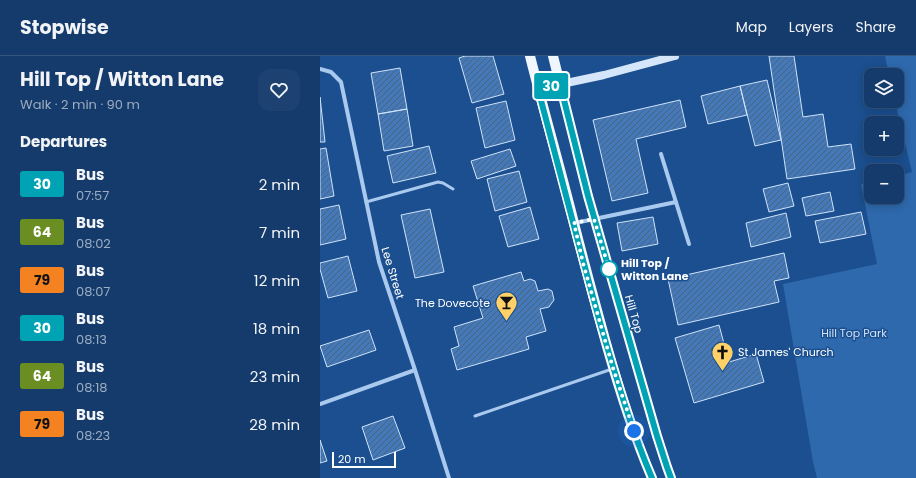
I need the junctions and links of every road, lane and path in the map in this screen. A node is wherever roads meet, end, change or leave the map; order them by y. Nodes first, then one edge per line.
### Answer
1 (530, 56) edge
2 (553, 56) edge
3 (675, 56) edge
4 (320, 69) edge
5 (560, 84) junction
6 (538, 89) junction
7 (661, 154) dead end
8 (453, 189) dead end
9 (366, 202) junction
10 (676, 202) junction
11 (594, 219) junction
12 (574, 223) junction
13 (689, 244) dead end
14 (613, 368) junction
15 (416, 370) junction
16 (320, 404) edge
17 (475, 416) dead end
18 (449, 478) edge
19 (652, 478) edge
20 (671, 478) edge

1 - 6 main road
2 - 5 main road, Hill Top
3 - 5 street
4 - 9 street, Lee Street
5 - 6 street
5 - 11 main road, Hill Top
6 - 12 main road
7 - 10 street
8 - 9 lane
9 - 15 street, Lee Street
10 - 11 street
10 - 13 street
11 - 12 street
11 - 20 main road, Hill Top
12 - 14 main road
14 - 17 lane
14 - 19 main road
15 - 16 street
15 - 18 street, Lee Street

